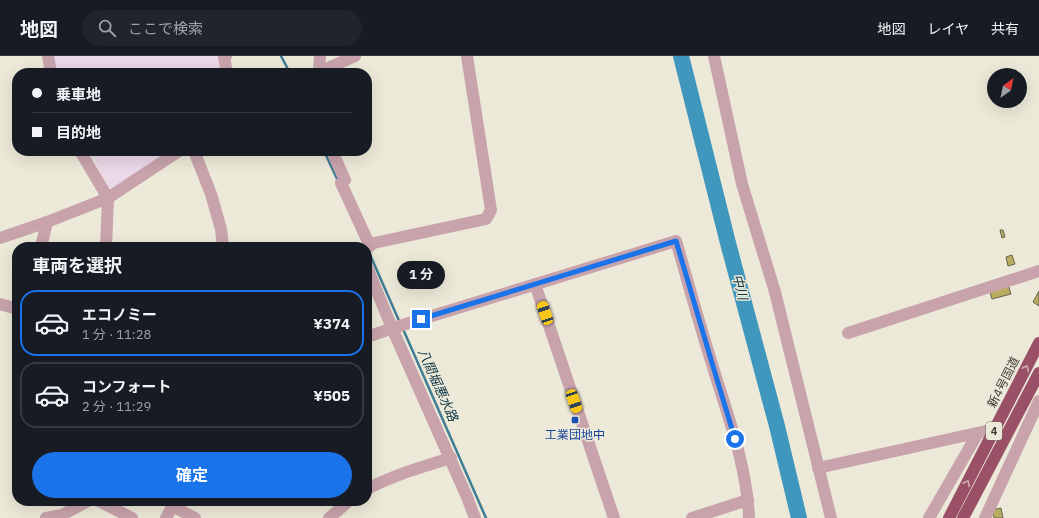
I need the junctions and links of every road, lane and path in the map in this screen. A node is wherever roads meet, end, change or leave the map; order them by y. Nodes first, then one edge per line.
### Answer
1 (48, 56) edge
2 (226, 56) edge
3 (320, 56) edge
4 (356, 56) edge
5 (467, 56) edge
6 (714, 56) edge
7 (50, 68) edge
8 (226, 68) edge
9 (318, 68) edge
10 (328, 68) edge
11 (83, 156) edge
12 (171, 156) edge
13 (196, 156) edge
14 (334, 156) edge
15 (108, 198) junction
16 (47, 222) junction
17 (0, 238) edge
18 (42, 242) edge
19 (106, 242) edge
20 (222, 242) edge
21 (366, 242) edge
22 (372, 244) edge
23 (1039, 271) edge
24 (372, 277) edge
25 (535, 284) junction
26 (0, 304) edge
27 (12, 308) edge
28 (398, 326) junction
29 (848, 333) dead end
30 (372, 335) edge
31 (1039, 343) edge
32 (1039, 373) edge
33 (1039, 401) edge
34 (1020, 409) junction
35 (1036, 414) edge
36 (995, 428) junction
37 (978, 433) junction
38 (451, 458) junction
39 (818, 468) junction
40 (372, 486) edge
41 (748, 500) junction
42 (79, 506) edge
43 (109, 506) edge
44 (172, 506) edge
45 (176, 506) edge
46 (343, 506) edge
47 (46, 518) edge
48 (132, 518) edge
49 (166, 518) edge
50 (194, 518) edge
51 (329, 518) edge
52 (475, 518) edge
53 (614, 518) edge
54 (692, 518) edge
55 (749, 518) edge
56 (830, 518) edge
57 (929, 518) edge
58 (949, 518) edge
59 (964, 518) edge
60 (985, 518) edge

1 - 7 street
2 - 8 street
3 - 9 street
4 - 10 street
5 - 22 street
6 - 39 street
11 - 15 street
12 - 15 street
13 - 20 street
14 - 21 street
15 - 16 street
15 - 19 street
16 - 17 street
16 - 18 street
23 - 29 street
24 - 28 street
25 - 28 street
25 - 41 street
25 - 53 street
26 - 27 street
28 - 30 street
28 - 38 street
36 -> 31 highway, 新4号国道 / 4
32 - 34 highway, 4
33 - 35 street
34 - 35 street
34 - 59 highway, 4
35 - 60 street
36 - 37 street
58 -> 36 highway, 新4号国道 / 4
37 - 39 street
37 - 57 street
38 - 40 street
38 - 52 street
39 - 56 street
41 - 54 street
41 - 55 street
42 - 47 street
43 - 48 street
44 - 49 street
45 - 50 street
46 - 51 street

